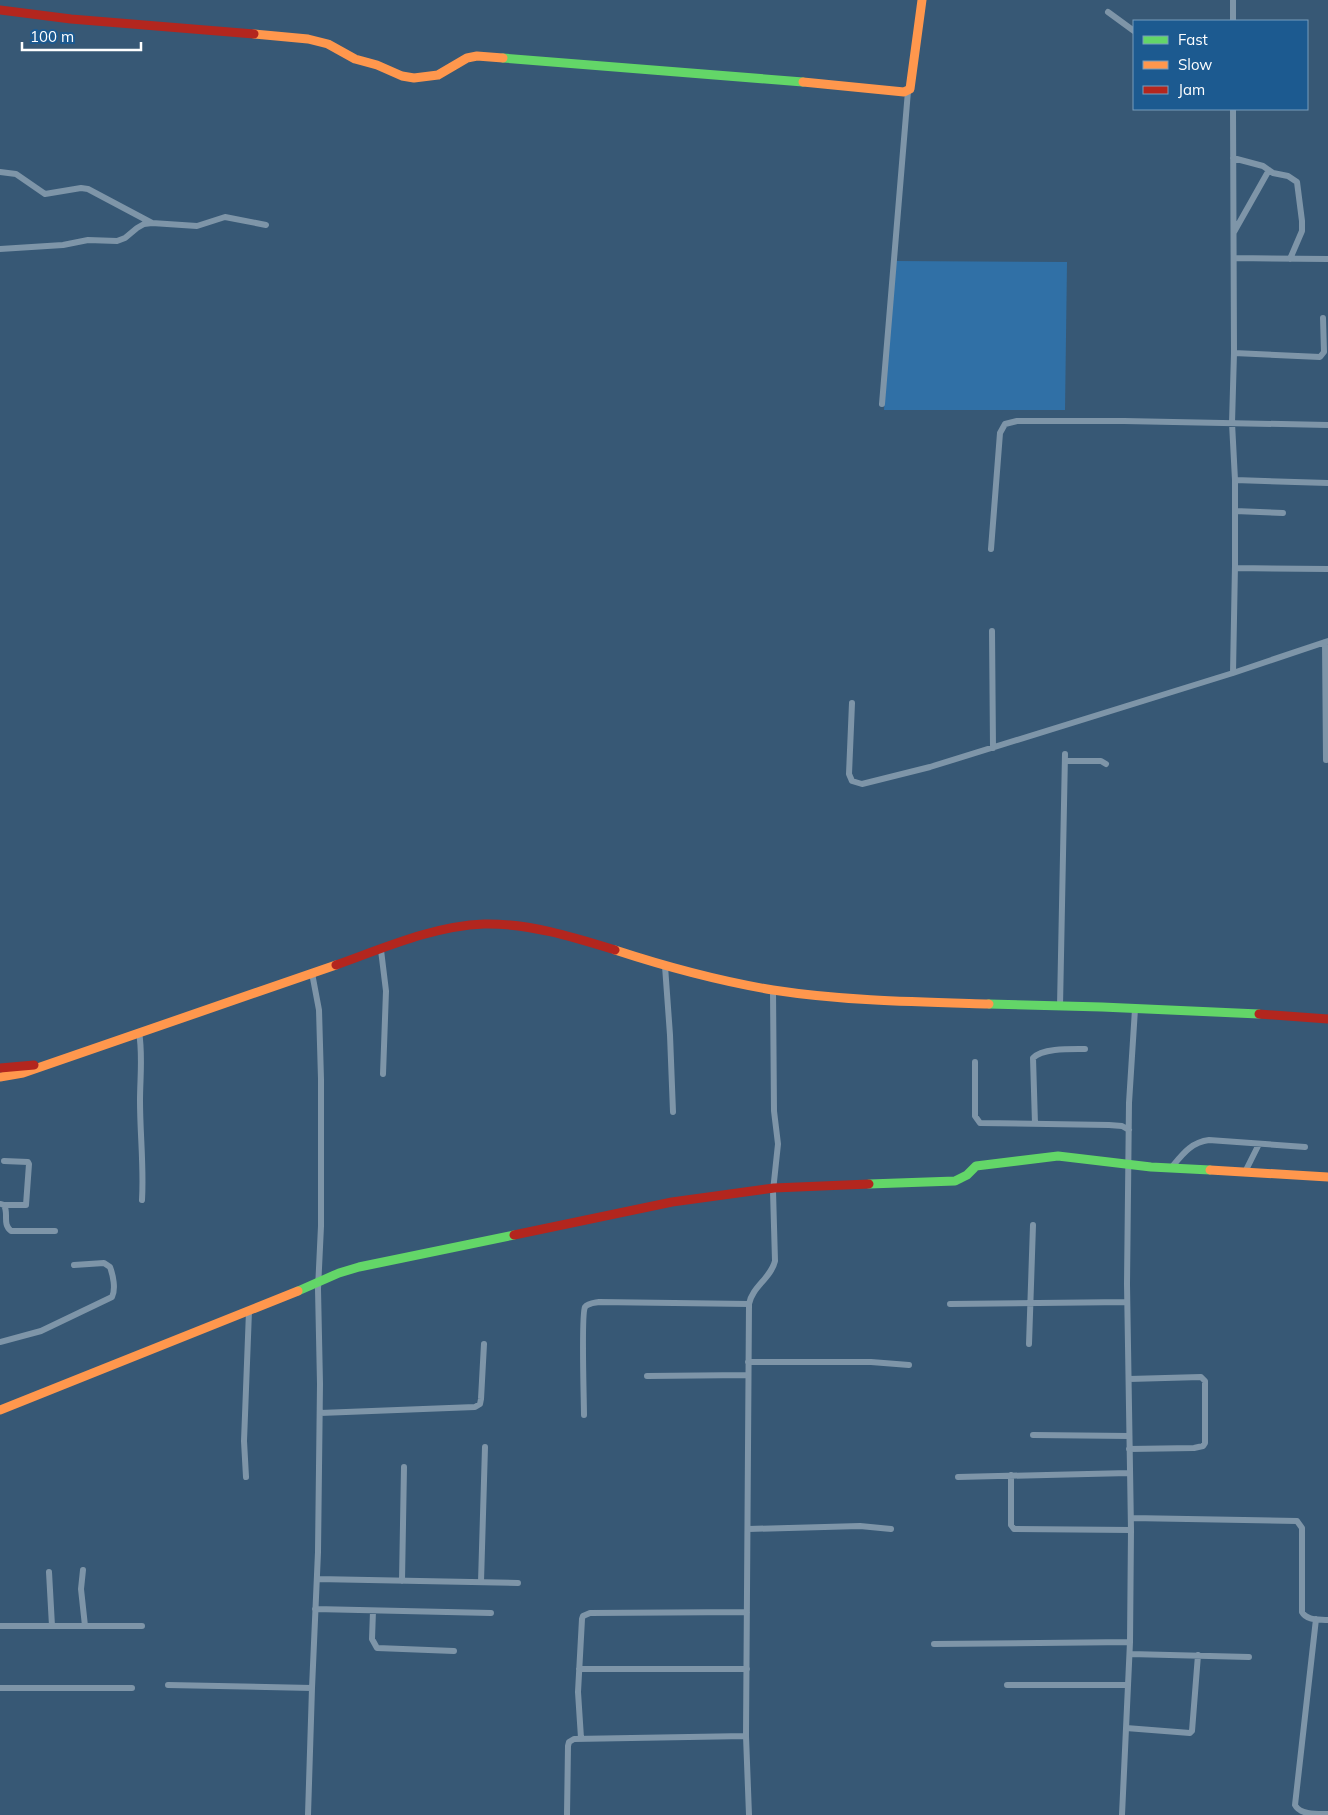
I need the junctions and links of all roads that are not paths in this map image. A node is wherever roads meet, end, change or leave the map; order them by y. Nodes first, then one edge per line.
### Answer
1 (922, 0) edge
2 (1233, 0) edge
3 (0, 10) edge
4 (1108, 12) dead end
5 (1233, 20) edge
6 (1133, 30) edge
7 (908, 91) junction
8 (1233, 110) edge
9 (1233, 158) junction
10 (1269, 170) junction
11 (0, 172) edge
12 (152, 223) junction
13 (266, 225) dead end
14 (1234, 232) junction
15 (0, 249) edge
16 (1234, 258) junction
17 (1290, 259) junction
18 (1328, 260) edge
19 (1323, 318) dead end
20 (1234, 353) junction
21 (882, 404) dead end
22 (1232, 424) junction
23 (1328, 425) edge
24 (1235, 480) junction
25 (1328, 483) edge
26 (1235, 511) junction
27 (1283, 513) dead end
28 (991, 549) dead end
29 (1235, 568) junction
30 (1328, 569) edge
31 (992, 631) dead end
32 (1326, 642) edge
33 (1233, 673) junction
34 (852, 703) dead end
35 (993, 748) junction
36 (1326, 760) dead end
37 (1106, 764) dead end
38 (381, 950) junction
39 (665, 966) junction
40 (312, 973) junction
41 (773, 990) junction
42 (1060, 1006) junction
43 (1135, 1009) junction
44 (1328, 1019) edge
45 (139, 1032) junction
46 (1084, 1049) dead end
47 (975, 1062) dead end
48 (45, 1064) junction
49 (0, 1068) edge
50 (382, 1074) dead end
51 (0, 1077) edge
52 (673, 1112) dead end
53 (1035, 1124) junction
54 (1129, 1130) junction
55 (1259, 1144) junction
56 (1306, 1147) dead end
57 (4, 1161) dead end
58 (1129, 1165) junction
59 (1171, 1168) junction
60 (1245, 1172) junction
61 (1328, 1177) edge
62 (774, 1188) junction
63 (142, 1200) dead end
64 (2, 1204) edge
65 (1033, 1225) dead end
66 (55, 1231) dead end
67 (74, 1265) dead end
68 (319, 1283) junction
69 (1127, 1302) junction
70 (1029, 1303) junction
71 (749, 1304) junction
72 (950, 1304) dead end
73 (249, 1311) junction
74 (0, 1342) edge
75 (484, 1344) dead end
76 (1028, 1344) dead end
77 (748, 1362) junction
78 (909, 1366) dead end
79 (748, 1375) junction
80 (647, 1376) dead end
81 (1129, 1379) junction
82 (0, 1410) edge
83 (320, 1413) junction
84 (584, 1416) dead end
85 (1033, 1435) dead end
86 (1129, 1436) junction
87 (485, 1447) dead end
88 (1129, 1449) junction
89 (404, 1467) dead end
90 (1130, 1473) junction
91 (1011, 1475) junction
92 (958, 1476) dead end
93 (246, 1477) dead end
94 (1131, 1518) junction
95 (749, 1529) junction
96 (891, 1529) dead end
97 (1131, 1530) junction
98 (83, 1570) dead end
99 (49, 1572) dead end
100 (317, 1579) junction
101 (402, 1580) junction
102 (481, 1582) junction
103 (518, 1583) dead end
104 (315, 1609) junction
105 (373, 1610) junction
106 (491, 1612) dead end
107 (747, 1612) junction
108 (1316, 1619) junction
109 (1328, 1620) edge
110 (0, 1626) edge
111 (52, 1626) junction
112 (84, 1626) junction
113 (142, 1626) dead end
114 (1130, 1642) junction
115 (934, 1644) dead end
116 (454, 1651) dead end
117 (1130, 1654) junction
118 (1198, 1655) junction
119 (1249, 1657) dead end
120 (579, 1669) junction
121 (747, 1669) junction
122 (168, 1685) dead end
123 (1006, 1685) dead end
124 (1128, 1685) junction
125 (0, 1688) edge
126 (132, 1688) dead end
127 (312, 1688) junction
128 (1126, 1728) junction
129 (746, 1736) junction
130 (581, 1738) junction
131 (1328, 1814) edge
132 (308, 1815) edge
133 (567, 1815) edge
134 (749, 1815) edge
135 (1122, 1815) edge

1 - 7 street
2 - 5 street
3 - 7 street
4 - 6 street
7 - 21 street
8 - 9 street
9 - 10 street
9 - 14 street
10 - 14 street
10 - 17 street
11 - 12 street
12 - 13 street
12 - 15 street
14 - 16 street
16 - 17 street
16 - 20 street
17 - 18 street
19 - 20 street
20 - 22 street
22 - 23 street
22 - 24 street
22 - 28 street
24 - 25 street
24 - 26 street
26 - 27 street
26 - 29 street
29 - 30 street
29 - 33 street
31 - 35 street
32 - 33 street
32 - 36 street
33 - 35 street
34 - 35 street
37 - 42 street
38 - 39 street
38 - 40 street
38 - 50 street
39 - 41 street
39 - 52 street
40 - 45 street
40 - 68 street
41 - 42 street
41 - 62 street
42 - 43 street
43 - 44 street
43 - 54 street
45 - 48 street
45 - 63 street
46 - 53 street
47 - 53 street
48 - 49 street
48 - 51 street
53 - 54 street
54 - 58 street
55 - 56 street
55 - 59 street
55 - 60 street
57 - 64 street
58 - 59 street
58 - 62 street
58 - 69 street
59 - 60 street
60 - 61 street
62 - 68 street
62 - 71 street
64 - 66 street
65 - 70 street
67 - 74 street
68 - 73 street
68 - 83 street
69 - 70 street
69 - 81 street
70 - 72 street
70 - 76 street
71 - 77 street
71 - 84 street
73 - 82 street
73 - 93 street
75 - 83 street
77 - 78 street
77 - 79 street
79 - 80 street
79 - 95 street
81 - 86 street
81 - 88 street
83 - 100 street
85 - 86 street
86 - 88 street
87 - 102 street
88 - 90 street
89 - 101 street
90 - 91 street
90 - 94 street
91 - 92 street
91 - 97 street
94 - 97 street
94 - 108 street
95 - 96 street
95 - 107 street
97 - 114 street
98 - 112 street
99 - 111 street
100 - 101 street
100 - 104 street
101 - 102 street
102 - 103 street
104 - 105 street
104 - 127 street
105 - 106 street
105 - 116 street
107 - 120 street
107 - 121 street
108 - 109 street
108 - 131 street
110 - 111 street
111 - 112 street
112 - 113 street
114 - 115 street
114 - 117 street
117 - 118 street
117 - 124 street
118 - 119 street
118 - 128 street
120 - 121 street
120 - 130 street
121 - 129 street
122 - 127 street
123 - 124 street
124 - 128 street
125 - 126 street
127 - 132 street
128 - 135 street
129 - 130 street
129 - 134 street
130 - 133 street

